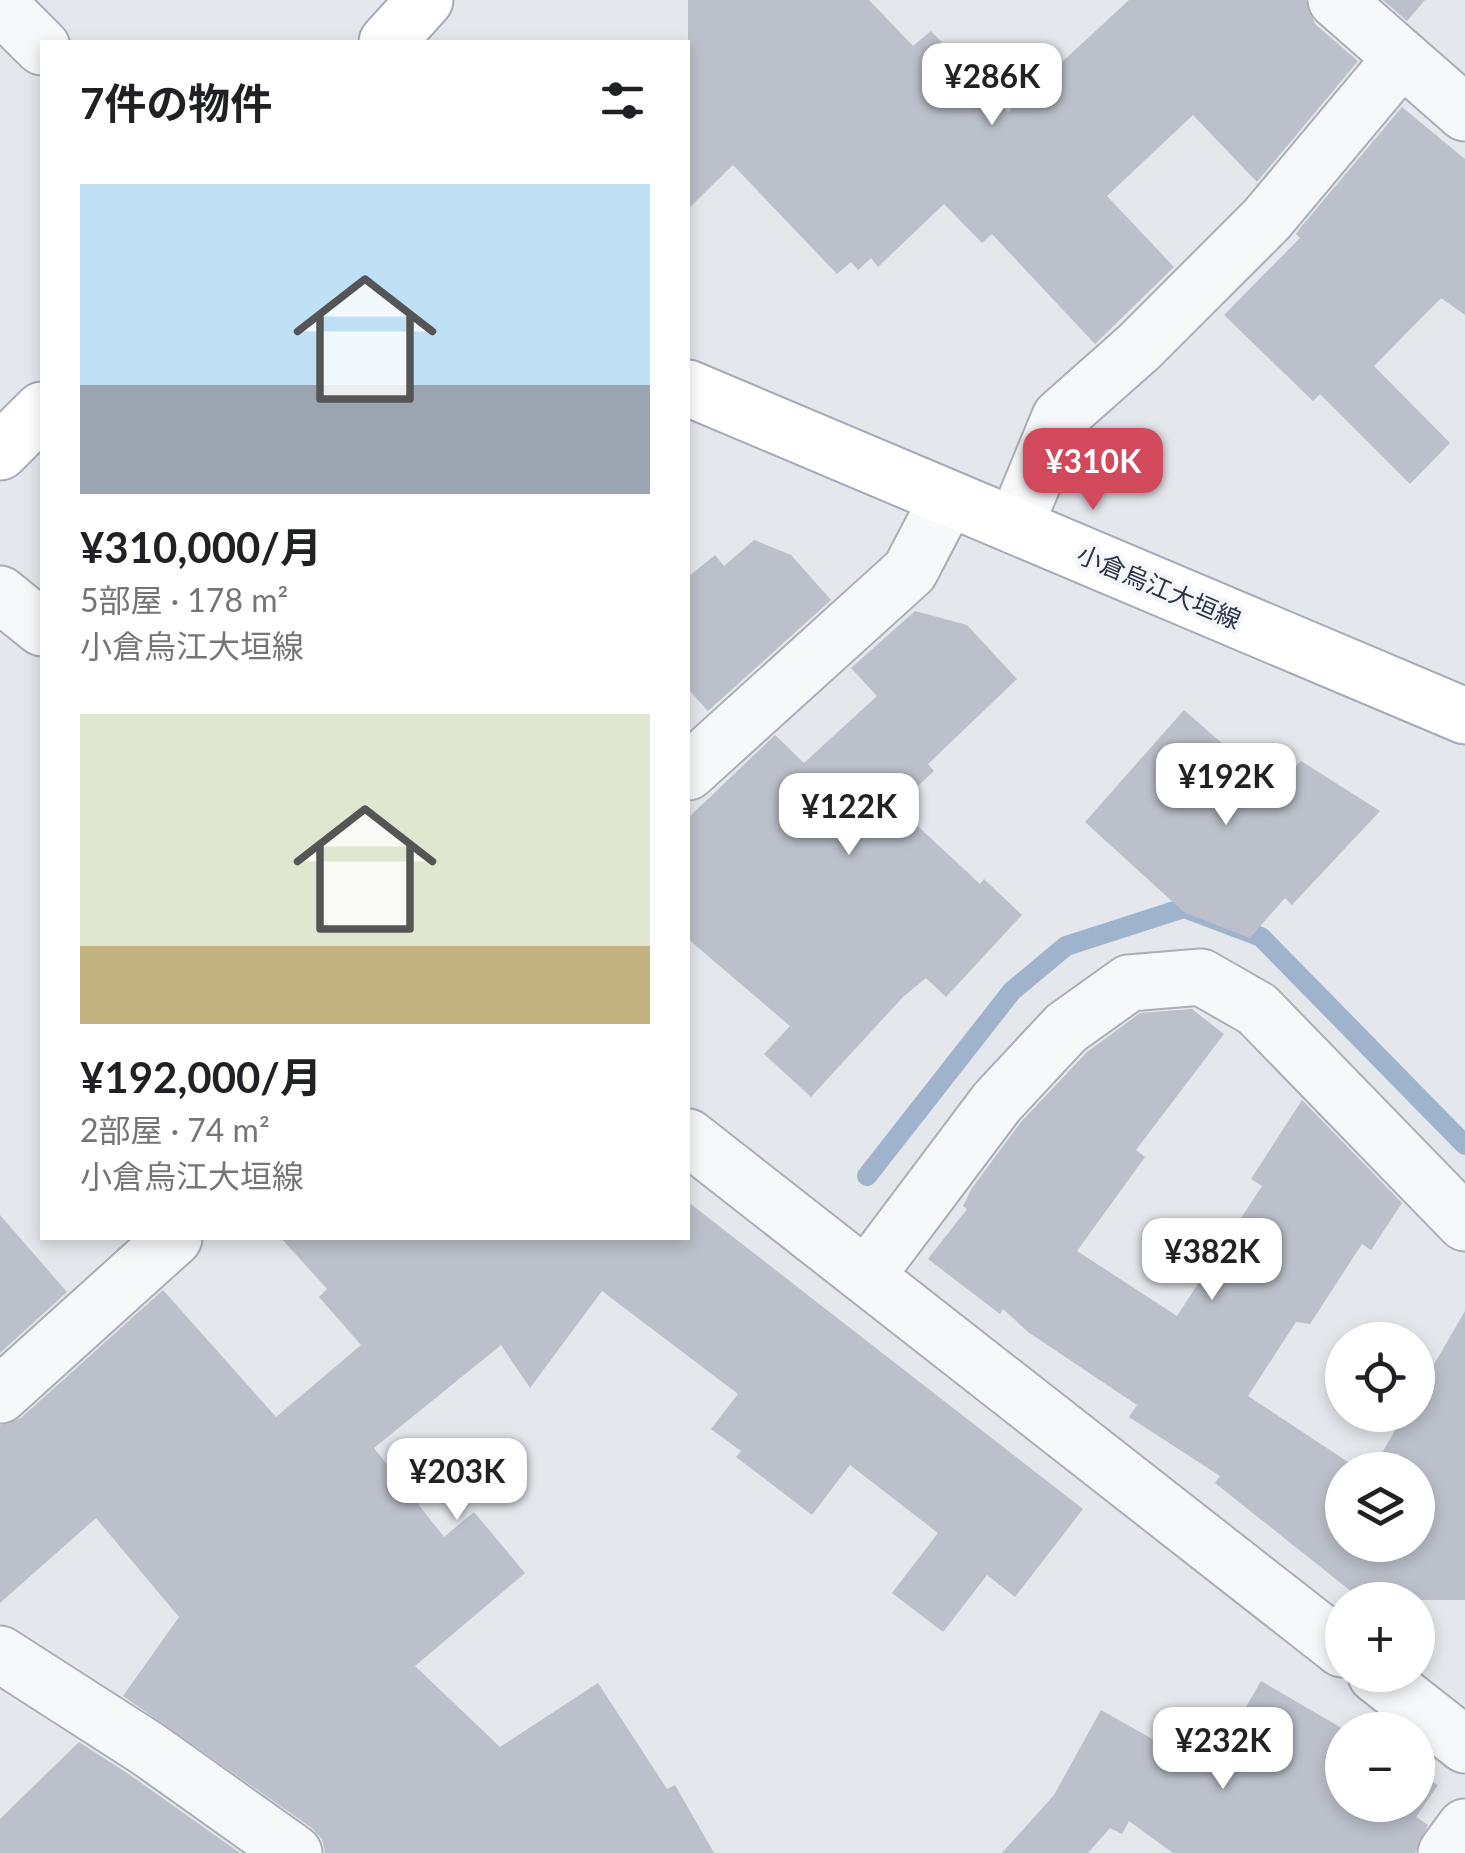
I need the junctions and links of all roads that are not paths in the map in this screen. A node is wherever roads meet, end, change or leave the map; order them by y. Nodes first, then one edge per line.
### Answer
1 (425, 0) edge
2 (1336, 0) edge
3 (0, 5) edge
4 (0, 37) edge
5 (389, 40) edge
6 (40, 45) edge
7 (1400, 60) junction
8 (40, 61) edge
9 (1465, 113) edge
10 (690, 389) edge
11 (40, 412) edge
12 (0, 452) edge
13 (947, 500) junction
14 (1015, 526) junction
15 (0, 594) edge
16 (40, 626) edge
17 (1465, 716) edge
18 (690, 770) edge
19 (690, 1139) edge
20 (1465, 1223) edge
21 (172, 1240) edge
22 (867, 1275) junction
23 (0, 1395) edge
24 (1325, 1636) edge
25 (0, 1654) edge
26 (1398, 1692) edge
27 (1465, 1745) edge
28 (1465, 1826) edge
29 (294, 1853) edge
30 (1446, 1853) edge

1 - 5 main road
2 - 7 street
3 - 6 street
4 - 8 street
7 - 9 street
7 - 14 street
10 - 13 main road, 小倉烏江大垣線
11 - 12 main road
13 - 14 main road, 小倉烏江大垣線
13 - 18 street
14 - 17 main road, 小倉烏江大垣線
15 - 16 street
19 - 22 street
20 - 22 street
21 - 23 street
22 - 24 street
25 - 29 street
26 - 27 street
28 - 30 street

